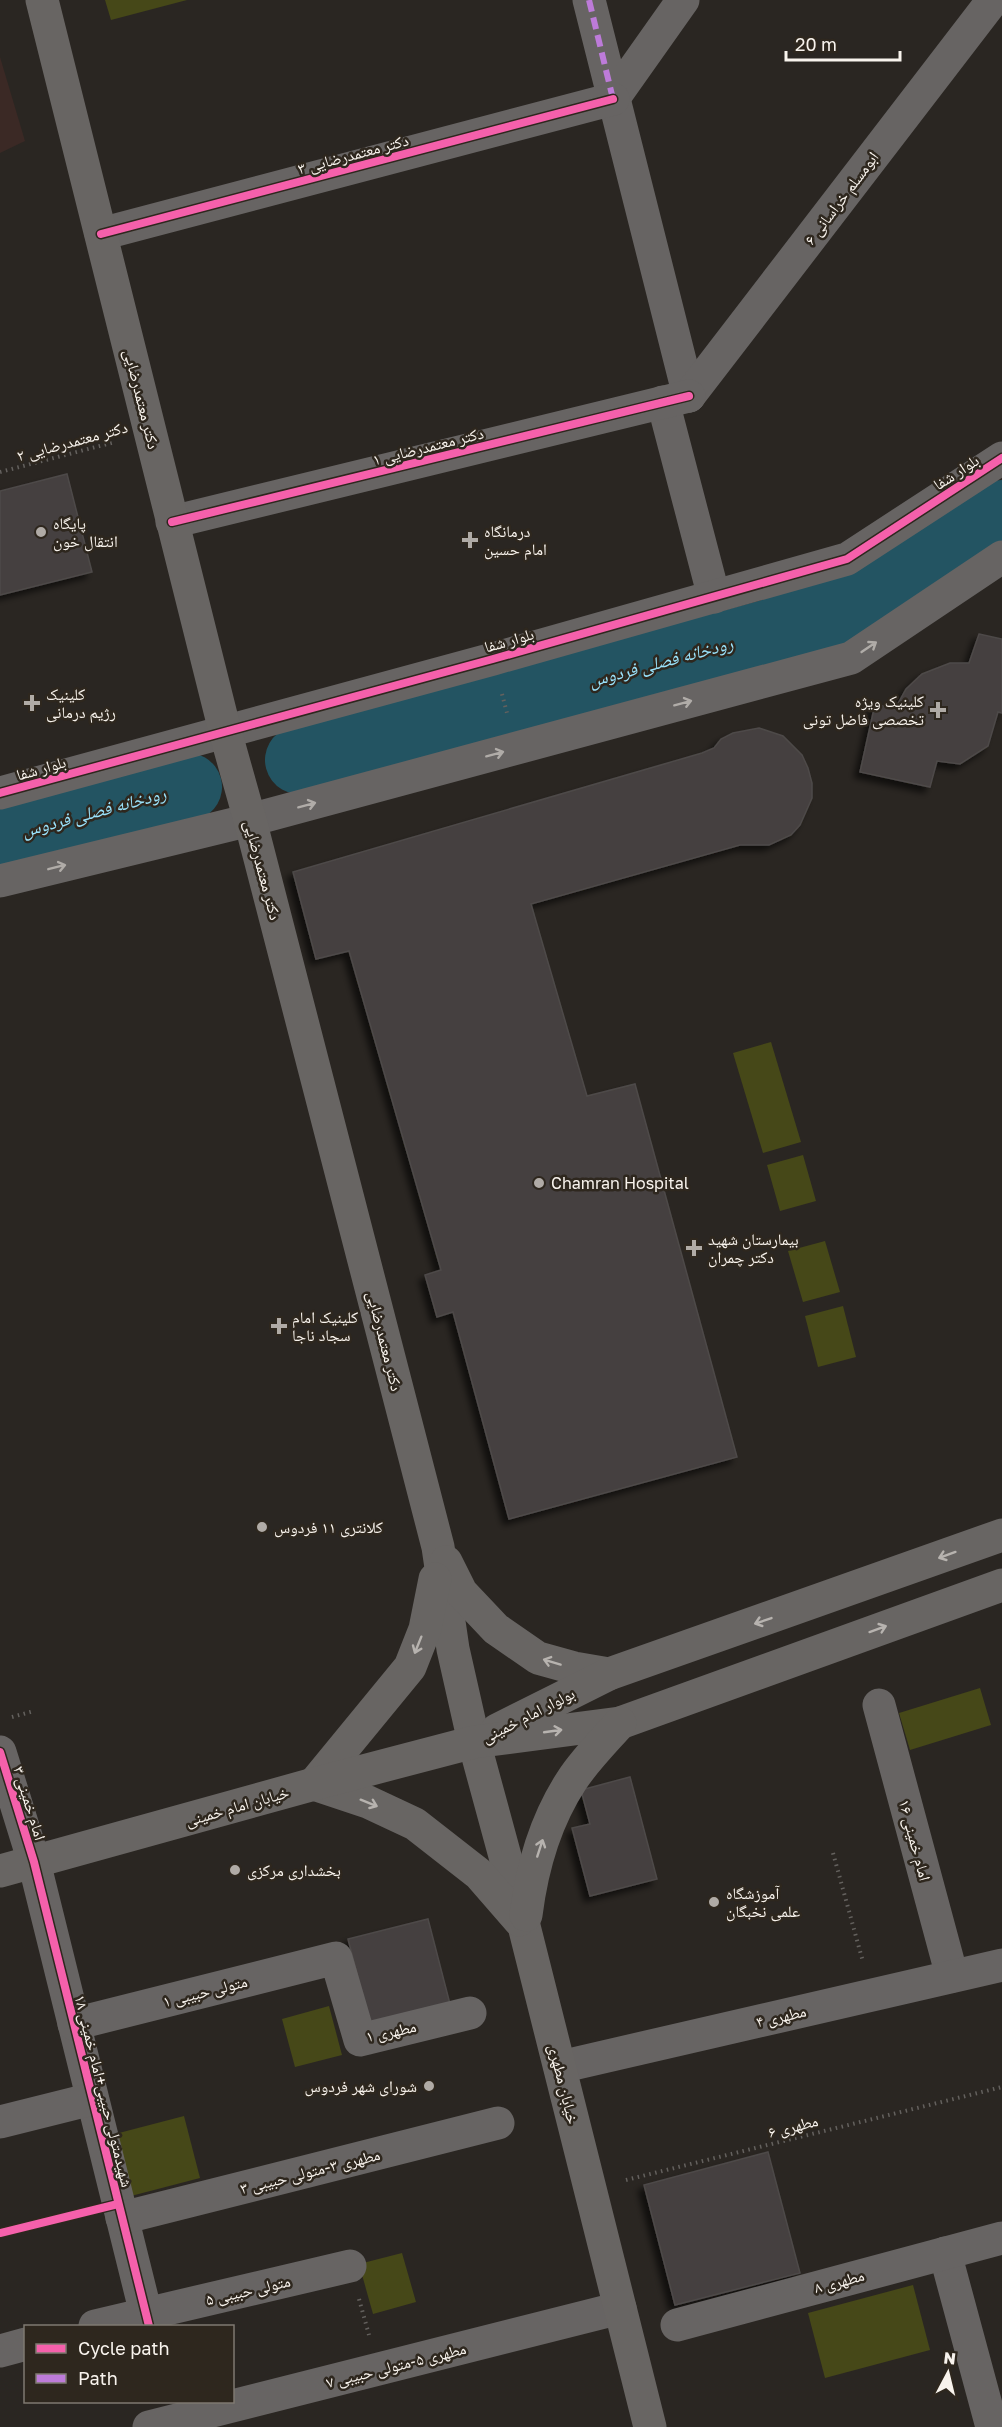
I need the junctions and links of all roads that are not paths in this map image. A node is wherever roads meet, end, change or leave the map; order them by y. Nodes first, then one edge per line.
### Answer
1 (42, 0) edge
2 (589, 0) edge
3 (683, 0) edge
4 (993, 0) edge
5 (613, 99) junction
6 (101, 234) junction
7 (676, 399) junction
8 (999, 458) edge
9 (172, 522) junction
10 (1002, 557) edge
11 (714, 597) junction
12 (225, 731) junction
13 (0, 793) edge
14 (250, 820) junction
15 (0, 881) edge
16 (1002, 1535) edge
17 (438, 1547) junction
18 (1002, 1585) edge
19 (817, 1602) junction
20 (830, 1646) junction
21 (609, 1674) junction
22 (879, 1704) dead end
23 (620, 1723) junction
24 (474, 1742) junction
25 (0, 1752) edge
26 (314, 1784) junction
27 (34, 1862) junction
28 (0, 1871) edge
29 (524, 1926) junction
30 (336, 1958) joint
31 (1002, 1965) edge
32 (952, 1976) junction
33 (470, 2013) dead end
34 (74, 2024) junction
35 (560, 2067) junction
36 (92, 2099) junction
37 (0, 2122) edge
38 (498, 2123) dead end
39 (120, 2211) junction
40 (1002, 2238) edge
41 (945, 2253) junction
42 (350, 2266) road end
43 (621, 2308) junction
44 (147, 2320) edge
45 (104, 2325) edge
46 (677, 2325) dead end
47 (24, 2345) edge
48 (0, 2351) edge
49 (234, 2403) edge
50 (234, 2403) edge
51 (166, 2419) edge
52 (650, 2427) edge
53 (992, 2427) edge

1 - 6 main road, دکتر معتمد‌رضایی
2 - 5 street
3 - 5 street
4 - 7 street, ابومسلم خراسانی ۶
5 - 6 street, دکتر معتمدرضایی ۳
5 - 7 street
6 - 9 main road, دکتر معتمد‌رضایی
7 - 9 street, دکتر معتمدرضایی ۱
7 - 11 street
8 - 11 street, بلوار شفا
9 - 12 main road, دکتر معتمد‌رضایی
14 -> 10 street
11 - 12 street, بلوار شفا
12 - 13 street, بلوار شفا
12 - 14 main road, دکتر معتمد‌رضایی
15 -> 14 street
14 - 17 main road, دکتر معتمد‌رضایی
16 -> 19 main road, بولوار امام خمینی
21 -> 17 main road
17 - 24 main road, دکتر معتمد‌رضایی
17 -> 26 main road
20 -> 18 main road, بولوار امام خمینی
19 - 20 main road
19 -> 21 main road, بولوار امام خمینی
20 - 23 main road, بولوار امام خمینی
21 - 24 main road, بولوار امام خمینی
22 - 32 street, امام خمینی ۱۶
24 -> 23 main road, بولوار امام خمینی
29 -> 23 main road
24 - 26 main road, خیابان امام خمینی
24 - 29 main road, خیابان مطهری
25 - 27 street, امام خمینی ۳
26 - 27 main road, خیابان امام خمینی
26 -> 29 main road
27 - 28 main road, خیابان امام خمینی
27 - 34 street, شهیدمتولی حبیبی+امام خمینی ۱۸
29 - 35 main road, خیابان مطهری
30 - 33 street, مطهری ۱
30 - 34 street, متولی حبیبی ۱
31 - 32 street, مطهری ۴
32 - 35 street, مطهری ۴
34 - 36 street, شهیدمتولی حبیبی+امام خمینی ۱۸
35 - 43 main road, خیابان مطهری
36 - 37 street
36 - 39 street, شهیدمتولی حبیبی+امام خمینی ۱۸
38 - 39 street, مطهری ۳-متولی حبیبی ۳
39 - 44 street, شهیدمتولی حبیبی+امام خمینی ۱۸
40 - 41 street, مطهری ۸
41 - 46 street, مطهری ۸
41 - 53 street
42 - 44 street, متولی حبیبی ۵
43 - 49 street, مطهری ۵-متولی حبیبی ۷
43 - 52 main road, خیابان مطهری
44 - 45 street, متولی حبیبی ۵
47 - 48 street
50 - 51 street, مطهری ۵-متولی حبیبی ۷

